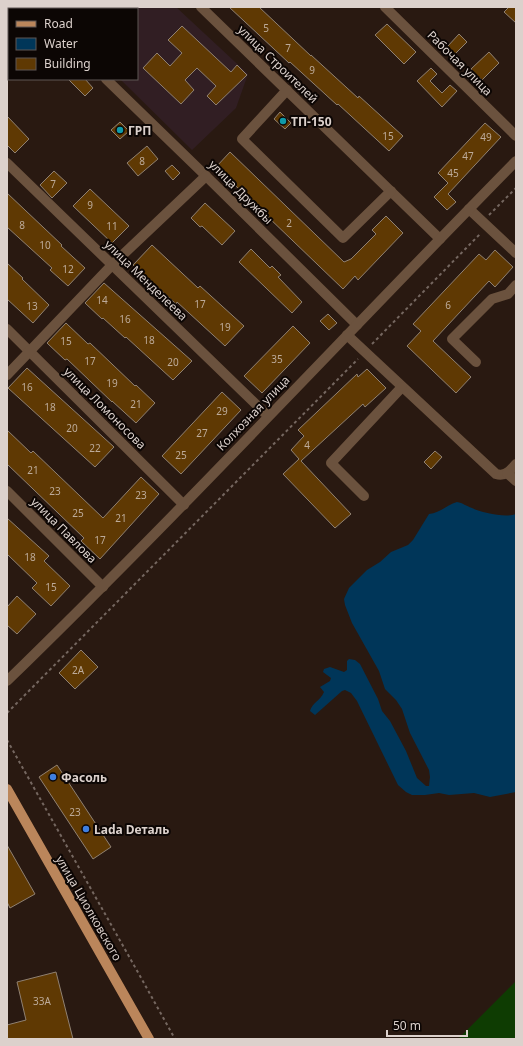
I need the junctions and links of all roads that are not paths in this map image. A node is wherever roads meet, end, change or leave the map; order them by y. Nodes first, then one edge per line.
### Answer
1 (201, 7) edge
2 (386, 7) edge
3 (107, 80) edge
4 (287, 90) junction
5 (516, 136) edge
6 (516, 161) edge
7 (7, 163) edge
8 (206, 176) junction
9 (390, 191) junction
10 (469, 209) junction
11 (440, 239) junction
12 (516, 253) edge
13 (112, 265) junction
14 (516, 285) edge
15 (357, 325) junction
16 (7, 329) edge
17 (347, 335) junction
18 (29, 352) junction
19 (476, 362) dead end
20 (7, 375) edge
21 (402, 387) junction
22 (268, 416) junction
23 (516, 464) edge
24 (507, 473) junction
25 (516, 481) edge
26 (7, 491) edge
27 (364, 496) dead end
28 (184, 505) junction
29 (103, 587) junction
30 (7, 681) edge
31 (7, 789) edge
32 (149, 1039) edge

1 - 4 street, улица Строителей
2 - 5 street, Рабочая улица
3 - 8 street, улица Дружбы
4 - 9 street, улица Строителей
4 - 9 street
6 - 10 street, Колхозная улица
7 - 13 street, улица Менделеева
8 - 13 street
8 - 15 street, улица Дружбы
9 - 11 street, улица Строителей
10 - 11 street, Колхозная улица
10 - 12 street
11 - 15 street, Колхозная улица
13 - 18 street
13 - 22 street, улица Менделеева
14 - 19 street
15 - 17 street, Колхозная улица
16 - 18 street, улица Ломоносова
17 - 21 street
17 - 22 street, Колхозная улица
18 - 20 street
18 - 28 street, улица Ломоносова
21 - 24 street
21 - 27 street
22 - 28 street, Колхозная улица
23 - 24 street
24 - 25 street
26 - 29 street, улица Павлова
28 - 29 street, Колхозная улица
29 - 30 street, Колхозная улица
31 - 32 main road, улица Циолковского

